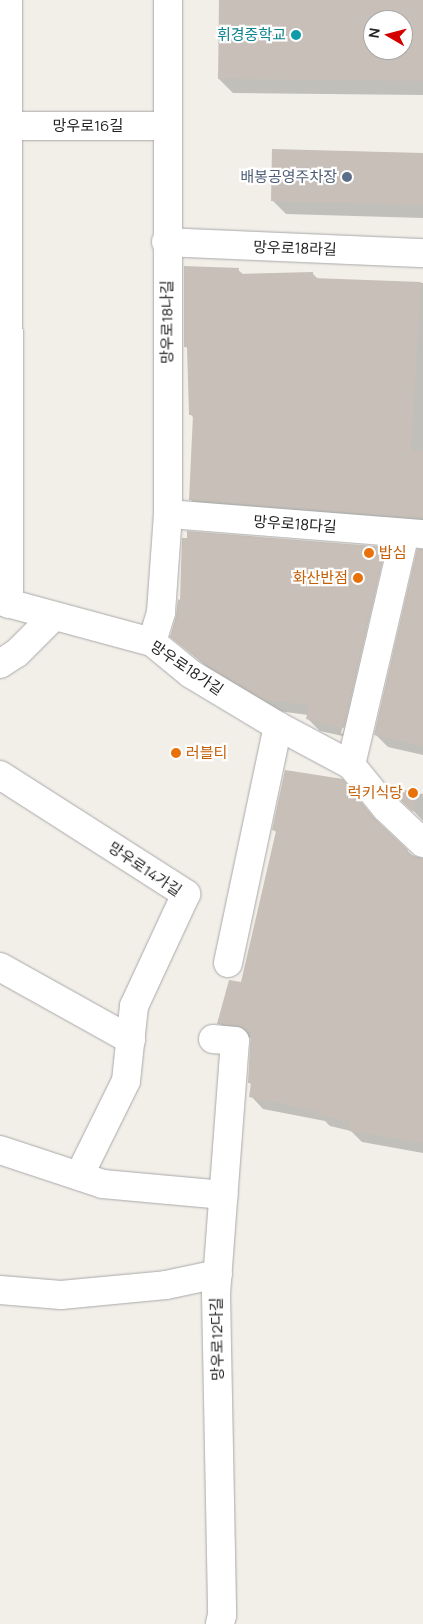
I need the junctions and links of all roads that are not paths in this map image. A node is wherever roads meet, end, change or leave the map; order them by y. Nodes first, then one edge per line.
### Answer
1 (8, 0) edge
2 (168, 0) edge
3 (4, 126) edge
4 (168, 126) junction
5 (166, 242) junction
6 (423, 253) edge
7 (168, 514) junction
8 (414, 534) edge
9 (4, 603) edge
10 (54, 616) junction
11 (152, 642) junction
12 (0, 664) edge
13 (278, 726) junction
14 (351, 765) junction
15 (0, 775) edge
16 (423, 843) edge
17 (228, 963) dead end
18 (0, 967) edge
19 (213, 1039) dead end
20 (131, 1040) junction
21 (0, 1150) edge
22 (78, 1176) junction
23 (224, 1195) junction
24 (218, 1274) junction
25 (0, 1290) edge
26 (220, 1624) edge

1 - 3 street
2 - 4 street, 망우로18나길
3 - 4 street, 망우로16길
3 - 9 street, 망우로18가길
4 - 5 street, 망우로18나길
5 - 6 street, 망우로18라길
5 - 7 street, 망우로18나길
7 - 8 street, 망우로18다길
7 - 11 street, 망우로18나길
8 - 14 street
9 - 10 street, 망우로18가길
10 - 11 street, 망우로18가길
10 - 12 street
11 - 13 street, 망우로18가길
13 - 14 street, 망우로18가길
13 - 17 street
14 - 16 street, 망우로18가길
15 - 20 street, 망우로14가길
18 - 20 street
19 - 23 street
20 - 22 street, 망우로14가길
21 - 22 street
22 - 23 street
23 - 24 street
24 - 25 street, 망우로12다길
24 - 26 street, 망우로12다길

